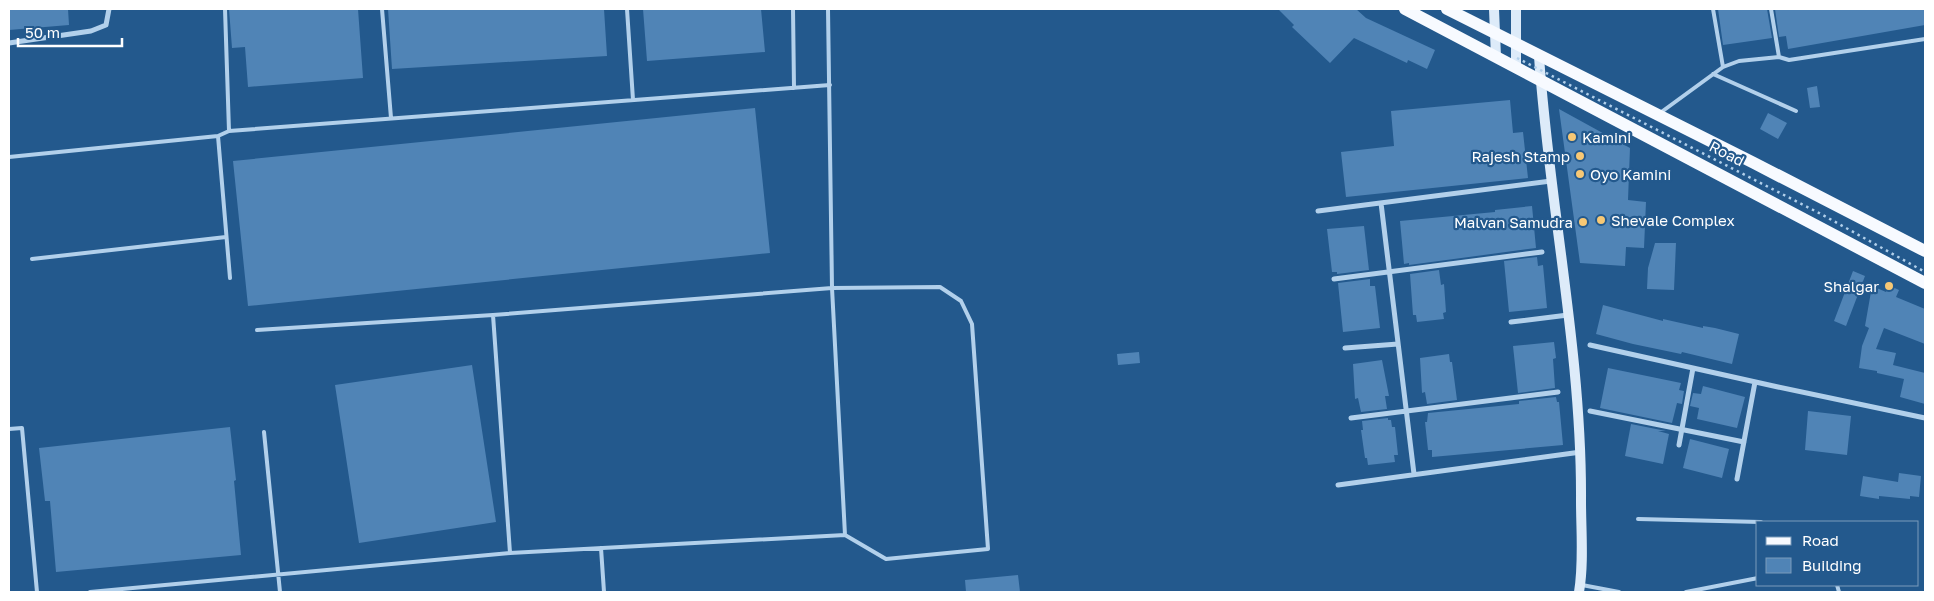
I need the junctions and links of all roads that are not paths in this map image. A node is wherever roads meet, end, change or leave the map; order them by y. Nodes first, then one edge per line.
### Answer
1 (109, 9) edge
2 (225, 9) edge
3 (382, 9) edge
4 (627, 9) edge
5 (793, 9) edge
6 (828, 9) edge
7 (1405, 9) edge
8 (1447, 9) edge
9 (1494, 9) edge
10 (1516, 9) edge
11 (1713, 9) edge
12 (1771, 9) edge
13 (1495, 32) junction
14 (1925, 39) edge
15 (9, 43) edge
16 (1517, 44) junction
17 (1539, 56) junction
18 (1496, 57) junction
19 (1779, 57) junction
20 (1517, 63) junction
21 (1723, 67) junction
22 (1713, 74) junction
23 (1541, 82) junction
24 (830, 85) junction
25 (794, 88) junction
26 (633, 100) junction
27 (1796, 111) dead end
28 (1658, 114) junction
29 (391, 118) junction
30 (229, 131) junction
31 (218, 136) junction
32 (9, 157) edge
33 (1552, 180) junction
34 (1381, 203) junction
35 (1318, 211) dead end
36 (226, 238) junction
37 (1925, 251) edge
38 (1542, 252) dead end
39 (32, 259) dead end
40 (1389, 271) junction
41 (230, 278) dead end
42 (1334, 279) dead end
43 (1925, 283) edge
44 (832, 288) junction
45 (494, 315) junction
46 (1569, 315) junction
47 (1511, 322) dead end
48 (257, 330) dead end
49 (1398, 344) junction
50 (1590, 345) dead end
51 (1345, 348) dead end
52 (1693, 368) junction
53 (1755, 382) junction
54 (1558, 392) dead end
55 (1407, 410) junction
56 (1590, 411) dead end
57 (1351, 418) dead end
58 (1925, 418) edge
59 (9, 429) edge
60 (1683, 429) junction
61 (264, 432) dead end
62 (1744, 442) junction
63 (1679, 445) dead end
64 (1582, 452) junction
65 (1414, 474) junction
66 (1737, 479) dead end
67 (1338, 485) dead end
68 (1638, 518) dead end
69 (1756, 522) edge
70 (845, 535) junction
71 (601, 548) junction
72 (510, 552) junction
73 (279, 574) junction
74 (1756, 578) edge
75 (1580, 588) edge
76 (38, 592) edge
77 (90, 592) edge
78 (280, 592) edge
79 (604, 592) edge
80 (1619, 592) edge
81 (1686, 592) edge

1 - 15 street
2 - 30 lane
3 - 29 lane
4 - 26 lane
5 - 25 lane
6 - 24 lane
7 - 18 main road
8 - 13 main road
9 - 13 street
10 - 16 street
11 - 21 lane
12 - 19 lane
13 - 16 main road
13 - 18 street
14 - 19 lane
16 - 17 main road
16 - 20 street
17 - 23 street
17 - 28 main road
18 - 20 main road
19 - 21 lane
20 - 23 main road
21 - 22 lane
22 - 27 lane
22 - 28 lane
23 - 33 street
23 - 43 main road
24 - 25 lane
24 - 44 lane
25 - 26 lane
26 - 29 lane
28 - 37 main road
29 - 30 lane
30 - 31 lane
31 - 32 lane
31 - 36 lane
33 - 34 street
33 - 46 street
34 - 35 street
34 - 40 street
36 - 39 lane
36 - 41 lane
38 - 40 street
40 - 42 street
40 - 49 street
44 - 45 lane
44 - 70 lane
44 - 70 lane
45 - 48 lane
45 - 72 lane
46 - 47 street
46 - 64 street
49 - 51 street
49 - 55 street
50 - 52 street
52 - 53 street
52 - 60 street
53 - 58 street
53 - 62 street
54 - 55 street
55 - 57 street
55 - 65 street
56 - 60 street
59 - 76 lane
60 - 62 street
60 - 63 street
61 - 73 lane
62 - 66 street
64 - 65 street
64 - 75 street
65 - 67 street
68 - 69 lane
70 - 71 lane
71 - 72 lane
71 - 79 lane
72 - 73 lane
73 - 77 lane
73 - 78 lane
74 - 81 lane
75 - 80 lane

